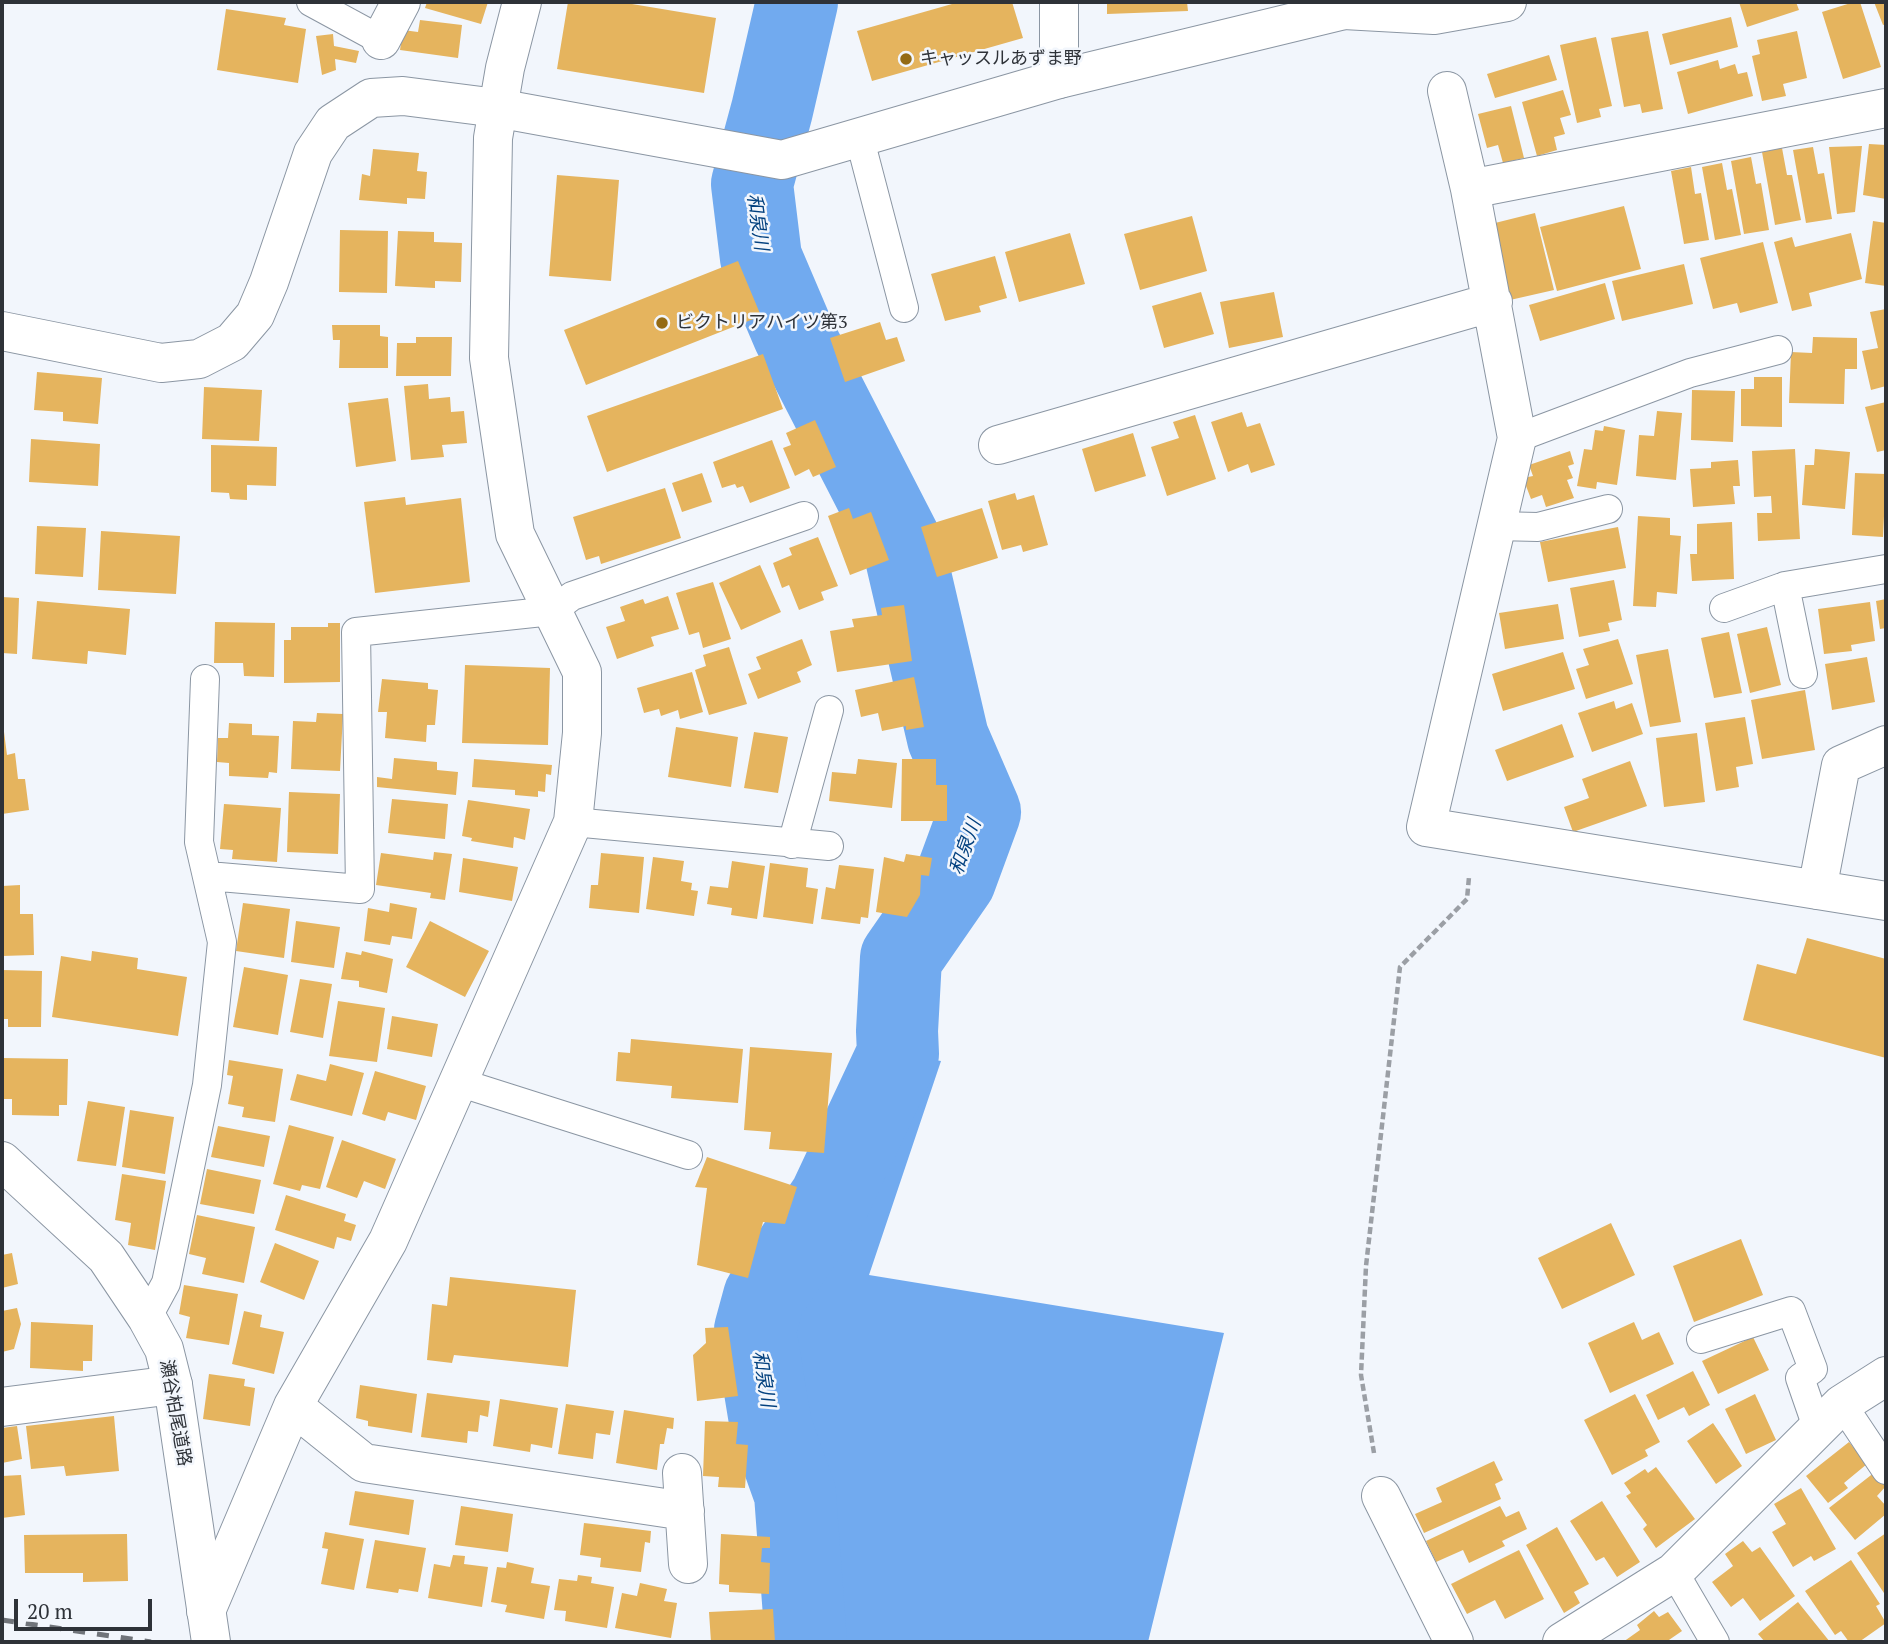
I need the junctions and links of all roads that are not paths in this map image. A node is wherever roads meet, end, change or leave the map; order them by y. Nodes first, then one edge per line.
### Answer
1 (311, 2) edge
2 (401, 2) edge
3 (522, 2) edge
4 (1059, 2) edge
5 (1507, 2) edge
6 (1344, 6) edge
7 (381, 40) joint
8 (1059, 79) junction
9 (1447, 91) dead end
10 (497, 108) junction
11 (1886, 108) edge
12 (859, 136) junction
13 (1470, 189) junction
14 (1493, 302) junction
15 (904, 308) dead end
16 (2, 331) edge
17 (1779, 350) dead end
18 (1517, 438) junction
19 (998, 445) dead end
20 (1608, 509) dead end
21 (804, 516) dead end
22 (1496, 526) junction
23 (1886, 569) edge
24 (1785, 586) junction
25 (1724, 608) dead end
26 (552, 611) junction
27 (1803, 674) dead end
28 (205, 679) dead end
29 (829, 710) dead end
30 (1886, 745) edge
31 (573, 822) junction
32 (792, 844) junction
33 (829, 846) dead end
34 (208, 876) junction
35 (1817, 890) junction
36 (1886, 901) edge
37 (458, 1082) junction
38 (688, 1155) dead end
39 (2, 1161) edge
40 (147, 1318) junction
41 (1701, 1339) dead end
42 (1886, 1376) edge
43 (173, 1385) junction
44 (293, 1406) junction
45 (2, 1407) edge
46 (1829, 1416) junction
47 (1886, 1470) edge
48 (682, 1473) dead end
49 (1381, 1496) road end
50 (684, 1511) junction
51 (688, 1564) dead end
52 (1674, 1572) junction
53 (209, 1627) edge
54 (1454, 1642) edge
55 (1562, 1642) edge
56 (1715, 1642) edge

1 - 7 lane
2 - 7 street
3 - 10 street
4 - 8 street
5 - 6 street
6 - 8 street
8 - 12 street
9 - 13 street
10 - 12 street
10 - 16 street
10 - 26 street
11 - 13 street
12 - 15 lane
13 - 14 street
14 - 18 street
14 - 19 street
17 - 18 lane
18 - 22 street
20 - 22 lane
21 - 26 lane
22 - 35 street
23 - 24 lane
24 - 25 lane
24 - 27 lane
26 - 31 street
26 - 34 lane
28 - 34 lane
29 - 32 lane
30 - 35 street
31 - 32 lane
31 - 37 street
32 - 33 lane
34 - 40 lane
35 - 36 street
37 - 38 lane
37 - 44 street
39 - 40 street, 瀬谷柏尾道路
40 - 43 street, 瀬谷柏尾道路
41 - 46 lane
42 - 46 street
43 - 45 street
43 - 53 street, 瀬谷柏尾道路
44 - 50 street
44 - 53 street
46 - 47 lane
46 - 52 street
48 - 50 street
49 - 54 street
50 - 51 street
52 - 55 street
52 - 56 lane

